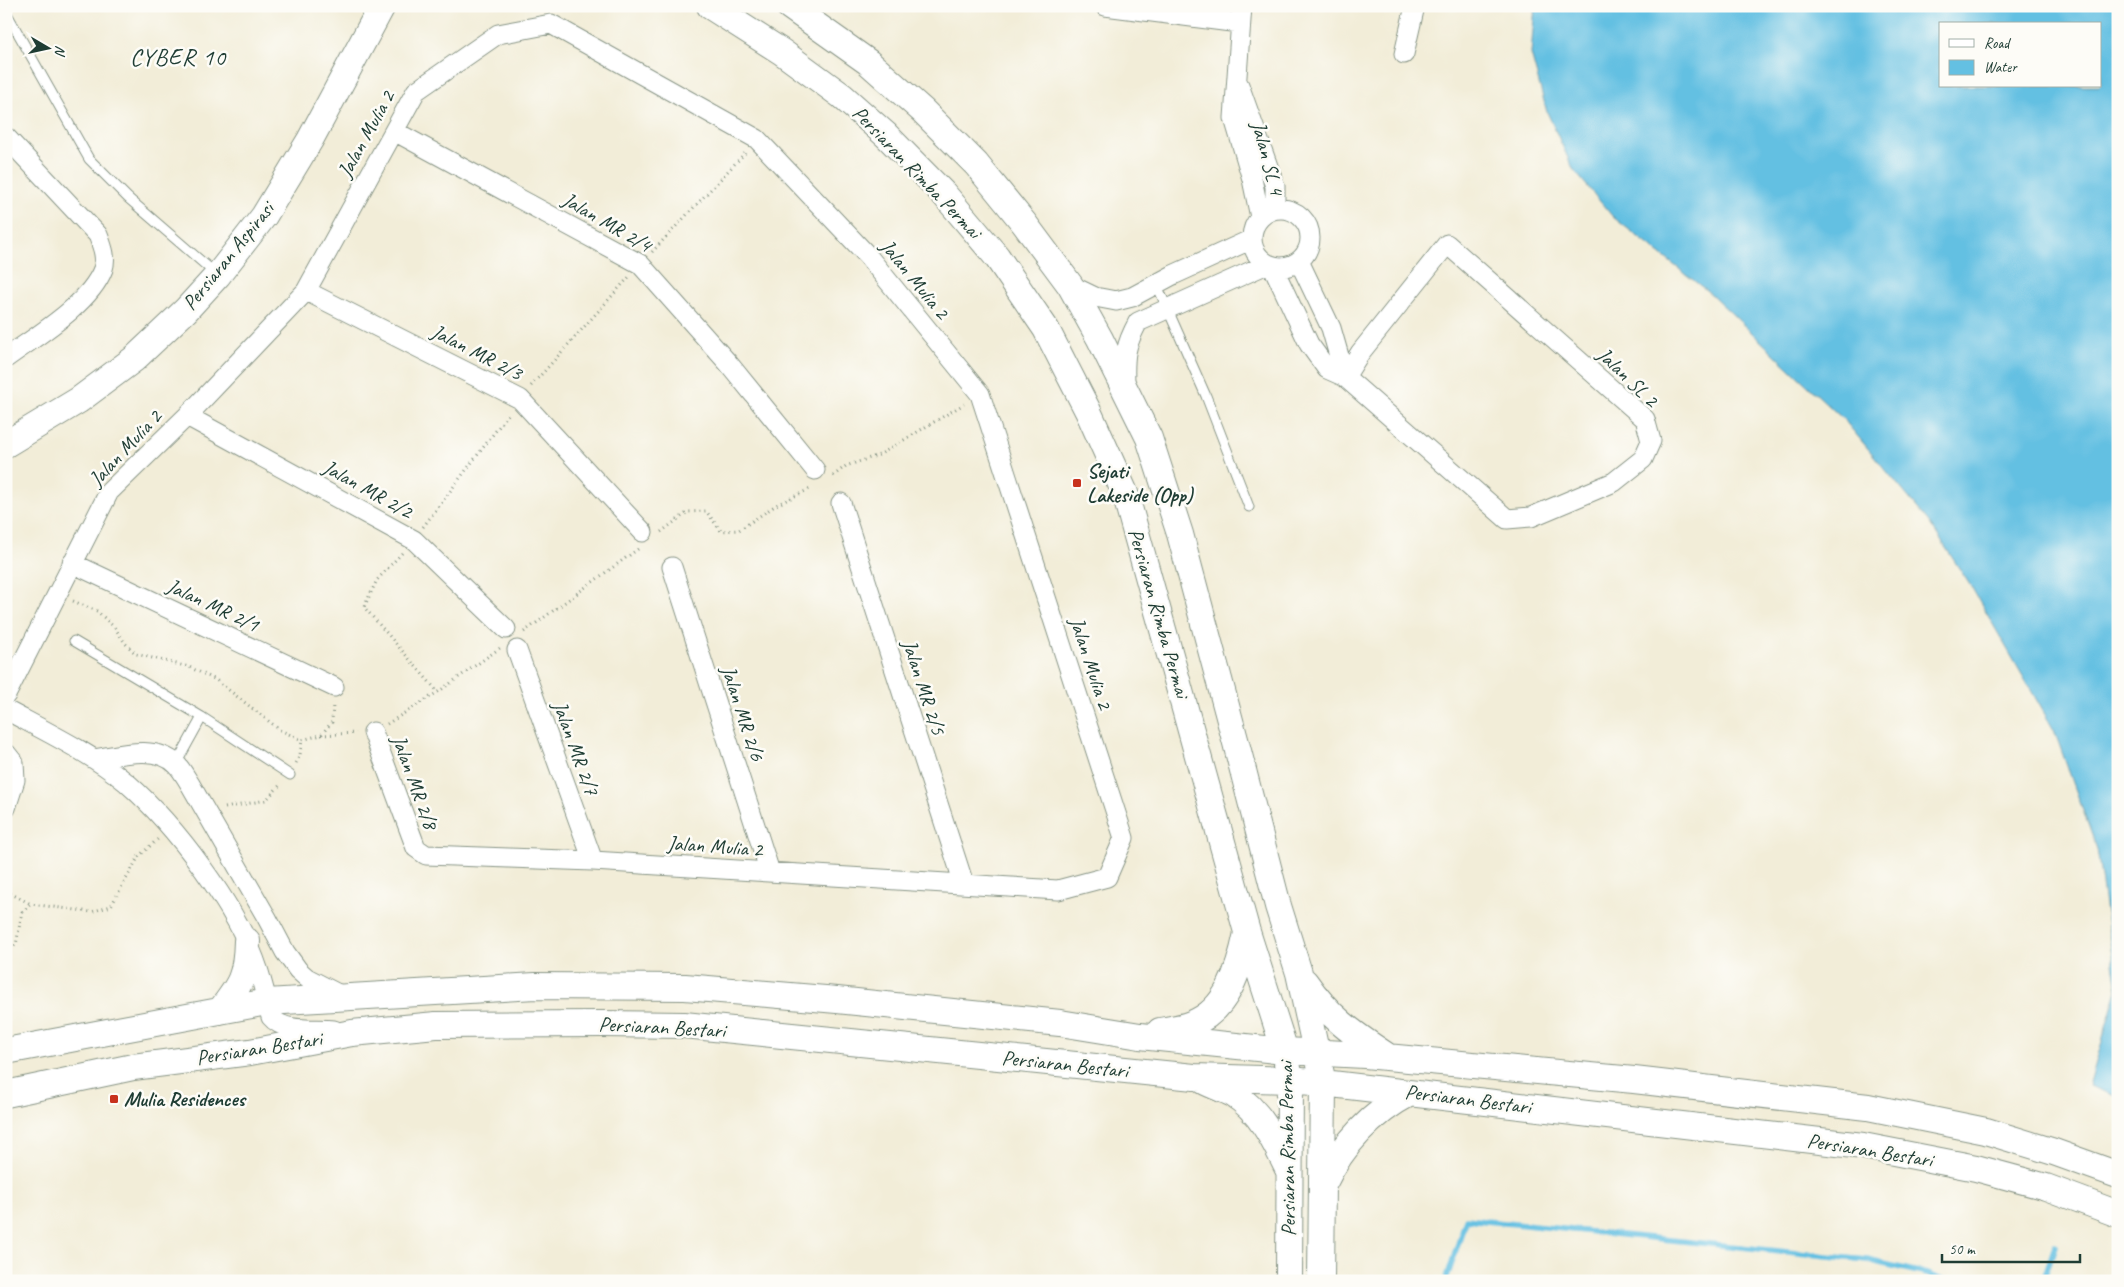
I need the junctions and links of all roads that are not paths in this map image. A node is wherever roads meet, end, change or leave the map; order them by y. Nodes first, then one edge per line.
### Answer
1 (371, 6) edge
2 (382, 6) edge
3 (395, 6) edge
4 (710, 6) edge
5 (789, 6) edge
6 (1105, 6) edge
7 (1415, 6) edge
8 (6, 12) edge
9 (1241, 15) edge
10 (1404, 54) dead end
11 (394, 131) junction
12 (6, 136) edge
13 (310, 140) junction
14 (1268, 213) junction
15 (1252, 239) junction
16 (1299, 261) junction
17 (1270, 265) junction
18 (218, 275) junction
19 (1156, 283) junction
20 (1070, 285) junction
21 (306, 291) junction
22 (1168, 309) junction
23 (6, 358) edge
24 (1344, 377) junction
25 (1125, 390) junction
26 (187, 416) junction
27 (6, 444) edge
28 (815, 470) dead end
29 (841, 503) dead end
30 (1249, 507) dead end
31 (643, 539) road end
32 (72, 563) junction
33 (672, 567) dead end
34 (513, 639) joint
35 (74, 641) dead end
36 (334, 687) road end
37 (6, 695) edge
38 (6, 710) edge
39 (202, 717) junction
40 (373, 732) road end
41 (6, 753) edge
42 (94, 760) junction
43 (176, 764) junction
44 (290, 775) road end
45 (6, 808) edge
46 (416, 848) joint
47 (593, 861) junction
48 (770, 872) junction
49 (964, 884) junction
50 (1248, 932) junction
51 (247, 942) junction
52 (1299, 974) junction
53 (347, 998) junction
54 (267, 1002) junction
55 (220, 1011) junction
56 (352, 1032) junction
57 (1140, 1036) junction
58 (6, 1051) edge
59 (1285, 1051) junction
60 (1317, 1052) junction
61 (1388, 1057) junction
62 (1194, 1077) junction
63 (1290, 1080) junction
64 (1323, 1083) junction
65 (1410, 1092) junction
66 (6, 1094) edge
67 (1289, 1172) junction
68 (2118, 1175) edge
69 (1322, 1186) junction
70 (2118, 1214) edge
71 (1288, 1281) edge
72 (1321, 1281) edge

1 - 13 main road
2 - 13 main road, Persiaran Aspirasi
3 - 13 main road
4 - 50 main road, Persiaran Rimba Permai
5 - 20 main road, Persiaran Rimba Permai
6 - 9 street
7 - 10 street
8 - 18 lane
9 - 14 street, Jalan SL 4
11 - 21 street, Jalan Mulia 2
11 - 28 street, Jalan MR 2/4
11 - 49 street, Jalan Mulia 2
12 - 23 street
13 - 18 main road, Persiaran Aspirasi
14 - 15 street
14 - 16 street
15 - 17 street
15 - 19 street
16 - 17 street
16 - 24 street
17 - 22 street
17 - 24 street, Jalan SL 2
18 - 27 main road, Persiaran Aspirasi
19 - 20 street
19 - 22 lane
20 - 25 main road, Persiaran Rimba Permai
21 - 26 street, Jalan Mulia 2
21 - 31 street, Jalan MR 2/3
22 - 25 street
22 - 30 lane
24 - 24 street, Jalan SL 2
25 - 52 main road, Persiaran Rimba Permai
26 - 32 street, Jalan Mulia 2
26 - 34 street, Jalan MR 2/2
29 - 49 street, Jalan MR 2/5
32 - 36 street, Jalan MR 2/1
32 - 37 street, Jalan Mulia 2
33 - 48 street, Jalan MR 2/6
34 - 47 street, Jalan MR 2/7
35 - 39 lane
38 - 42 street
39 - 43 lane
39 - 44 lane
40 - 46 street, Jalan MR 2/8
41 - 45 street
42 - 43 street
42 - 51 street
43 - 53 street
46 - 47 street, Jalan Mulia 2
47 - 48 street, Jalan Mulia 2
48 - 49 street, Jalan Mulia 2
50 - 57 main road
50 - 59 main road, Persiaran Rimba Permai
51 - 54 street
51 - 55 main road
52 - 60 main road, Persiaran Rimba Permai
52 - 61 main road
53 - 54 main road, Persiaran Bestari
53 - 57 main road, Persiaran Bestari
54 - 55 main road, Persiaran Bestari
54 - 56 street
55 - 58 main road, Persiaran Bestari
56 - 62 main road, Persiaran Bestari
56 - 66 main road, Persiaran Bestari
57 - 59 main road, Persiaran Bestari
59 - 60 main road, Persiaran Bestari
59 - 63 main road, Persiaran Rimba Permai
60 - 61 main road, Persiaran Bestari
60 - 64 main road, Persiaran Rimba Permai
61 - 68 main road, Persiaran Bestari
62 - 63 main road, Persiaran Bestari
62 - 67 main road
63 - 64 main road, Persiaran Bestari
63 - 67 main road, Persiaran Rimba Permai
64 - 65 main road, Persiaran Bestari
64 - 69 main road, Persiaran Rimba Permai
65 - 69 main road
65 - 70 main road, Persiaran Bestari
67 - 71 main road, Persiaran Rimba Permai
69 - 72 main road, Persiaran Rimba Permai

